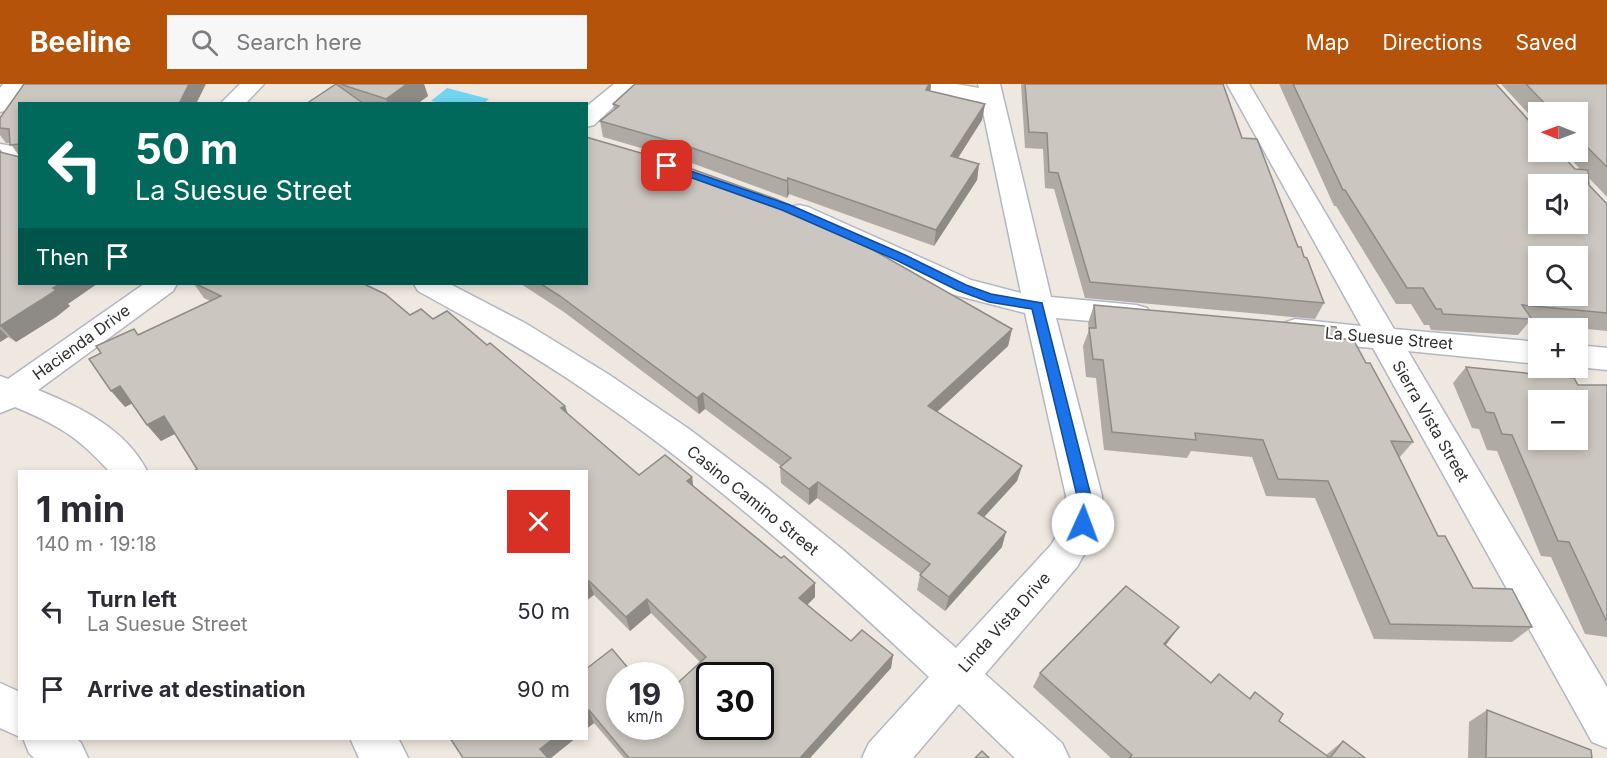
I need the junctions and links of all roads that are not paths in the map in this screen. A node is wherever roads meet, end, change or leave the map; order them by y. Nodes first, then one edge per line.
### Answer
1 (14, 84) edge
2 (253, 84) edge
3 (627, 84) edge
4 (916, 84) edge
5 (1238, 84) edge
6 (991, 91) edge
7 (233, 102) edge
8 (0, 105) edge
9 (590, 136) edge
10 (0, 151) edge
11 (18, 154) edge
12 (775, 204) edge
13 (162, 285) edge
14 (430, 285) edge
15 (1038, 306) junction
16 (1166, 318) edge
17 (1271, 327) edge
18 (1383, 338) junction
19 (1528, 352) edge
20 (1588, 357) edge
21 (1607, 359) edge
22 (4, 394) edge
23 (129, 470) edge
24 (957, 675) junction
25 (0, 703) edge
26 (18, 716) edge
27 (1607, 727) edge
28 (46, 740) edge
29 (372, 740) edge
30 (66, 758) edge
31 (386, 758) edge
32 (884, 758) edge
33 (1047, 758) edge

1 - 8 street
2 - 7 street
3 - 9 street
4 - 6 street
5 - 18 street, Sierra Vista Street
6 - 15 street, Linda Vista Drive
10 - 11 street
12 - 15 street
13 - 22 street, Hacienda Drive
14 - 24 street, Casino Camino Street
15 - 16 street
15 - 24 street, Linda Vista Drive
17 - 18 street, La Suesue Street
18 - 19 street, La Suesue Street
18 - 27 street, Sierra Vista Street
20 - 21 street
22 - 23 street
24 - 32 street, Linda Vista Drive
24 - 33 street, Casino Camino Street
25 - 26 street
28 - 30 street
29 - 31 street

